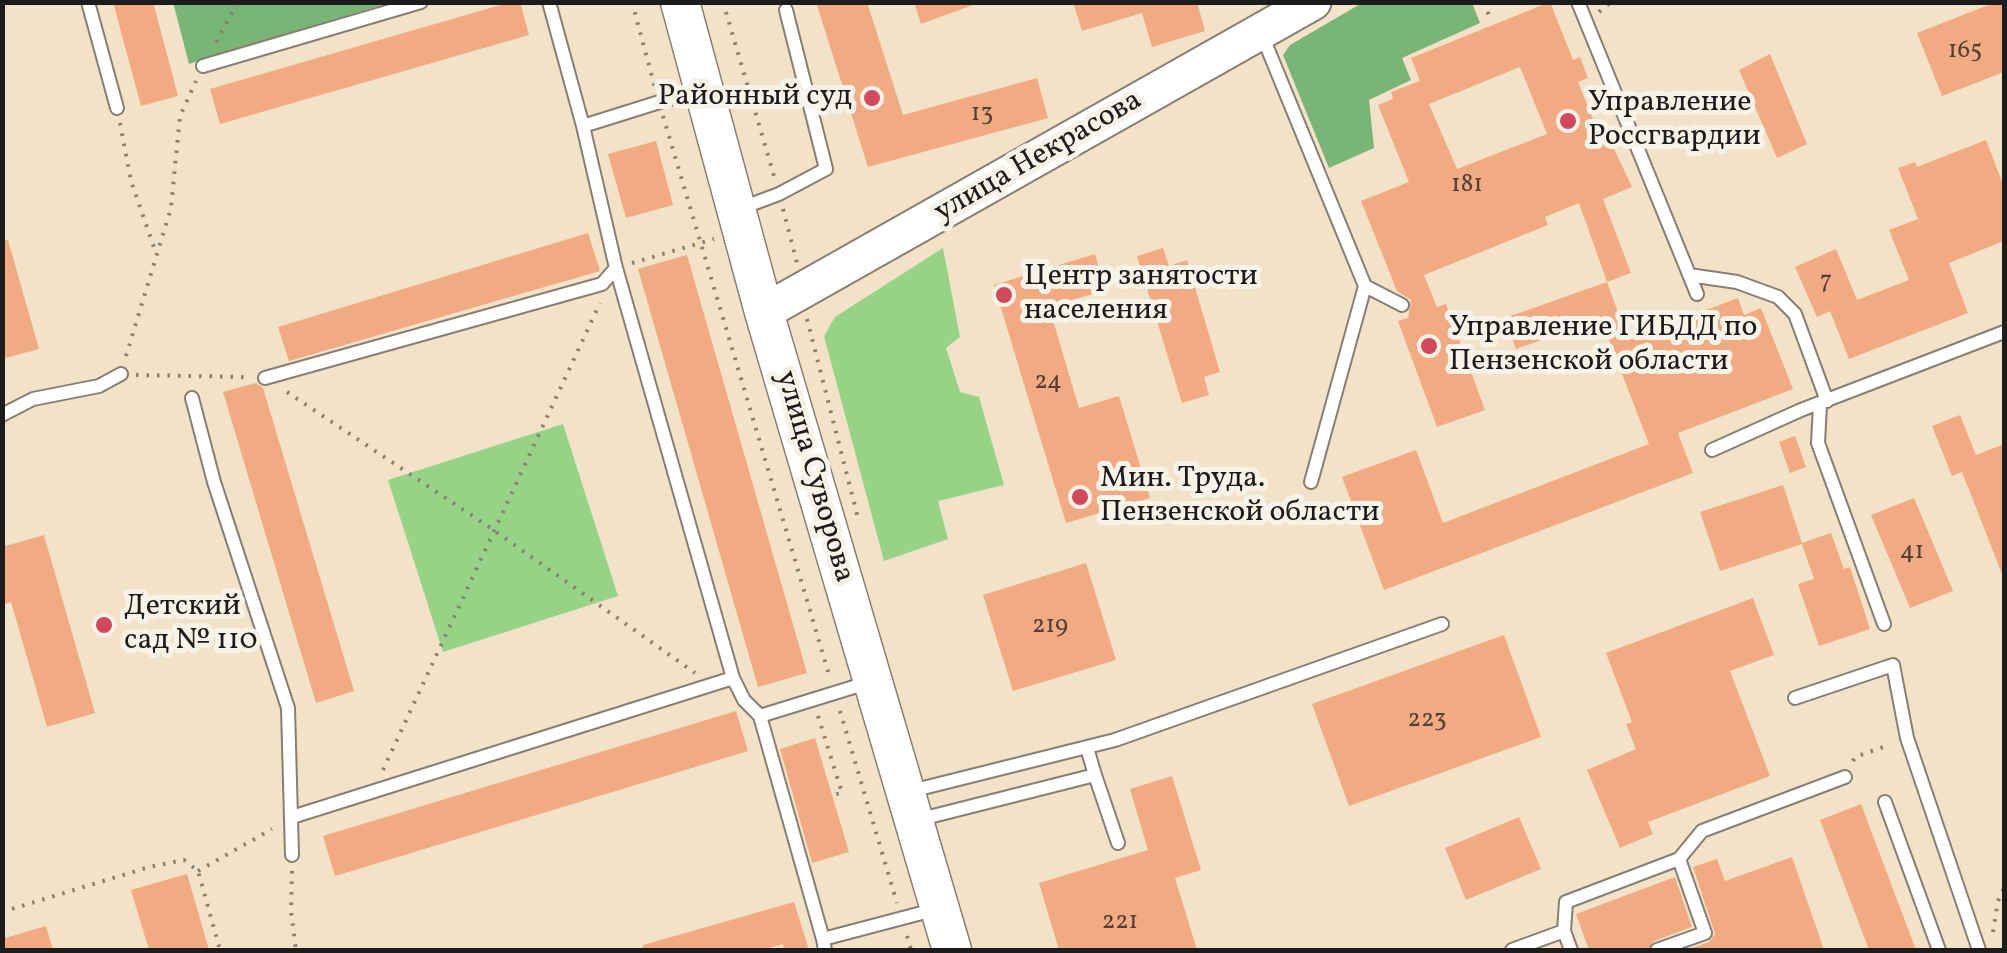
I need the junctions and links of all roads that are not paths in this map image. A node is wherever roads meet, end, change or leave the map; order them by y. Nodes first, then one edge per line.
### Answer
1 (88, 2) edge
2 (421, 2) edge
3 (548, 2) edge
4 (680, 2) edge
5 (1312, 2) edge
6 (1578, 2) edge
7 (786, 10) dead end
8 (1261, 32) junction
9 (202, 66) road end
10 (704, 88) junction
11 (117, 108) road end
12 (583, 126) junction
13 (739, 221) junction
14 (616, 268) junction
15 (1689, 275) junction
16 (1365, 286) junction
17 (1697, 294) dead end
18 (1402, 305) dead end
19 (764, 312) junction
20 (2004, 332) edge
21 (120, 374) road end
22 (265, 378) road end
23 (192, 398) dead end
24 (1824, 402) junction
25 (2, 416) edge
26 (1712, 450) dead end
27 (1311, 482) dead end
28 (1442, 624) dead end
29 (1884, 624) dead end
30 (733, 678) junction
31 (872, 681) junction
32 (1795, 698) dead end
33 (760, 716) junction
34 (1088, 748) junction
35 (1095, 775) junction
36 (1845, 778) road end
37 (1885, 802) dead end
38 (910, 807) junction
39 (292, 817) junction
40 (1118, 843) dead end
41 (292, 855) road end
42 (1679, 859) junction
43 (939, 908) junction
44 (1564, 931) junction
45 (824, 945) edge
46 (1985, 947) edge
47 (952, 950) edge
48 (1512, 950) edge
49 (1571, 950) edge
50 (1656, 950) edge
51 (1939, 950) edge

1 - 11 lane
2 - 9 lane
3 - 12 lane
4 - 10 main road, улица Суворова
5 - 8 main road, улица Некрасова
6 - 15 lane
7 - 13 lane
8 - 16 lane
8 - 19 main road, улица Некрасова
10 - 12 lane
10 - 13 main road, улица Суворова
12 - 14 lane
13 - 19 main road, улица Суворова
14 - 22 lane
14 - 30 lane
15 - 17 lane
15 - 24 lane
16 - 18 lane
16 - 27 lane
19 - 31 main road, улица Суворова
20 - 24 lane
21 - 25 lane
23 - 39 lane
24 - 26 lane
24 - 29 lane
28 - 34 lane
30 - 33 lane
30 - 39 lane
31 - 33 lane
31 - 38 main road, улица Суворова
32 - 46 lane
33 - 45 lane
34 - 35 lane
34 - 38 lane
35 - 38 lane
35 - 40 lane
36 - 42 lane
37 - 51 lane
38 - 43 main road, улица Суворова
39 - 41 lane
42 - 44 lane
42 - 50 lane
43 - 45 lane
43 - 47 main road, улица Суворова
44 - 48 lane
44 - 49 lane

